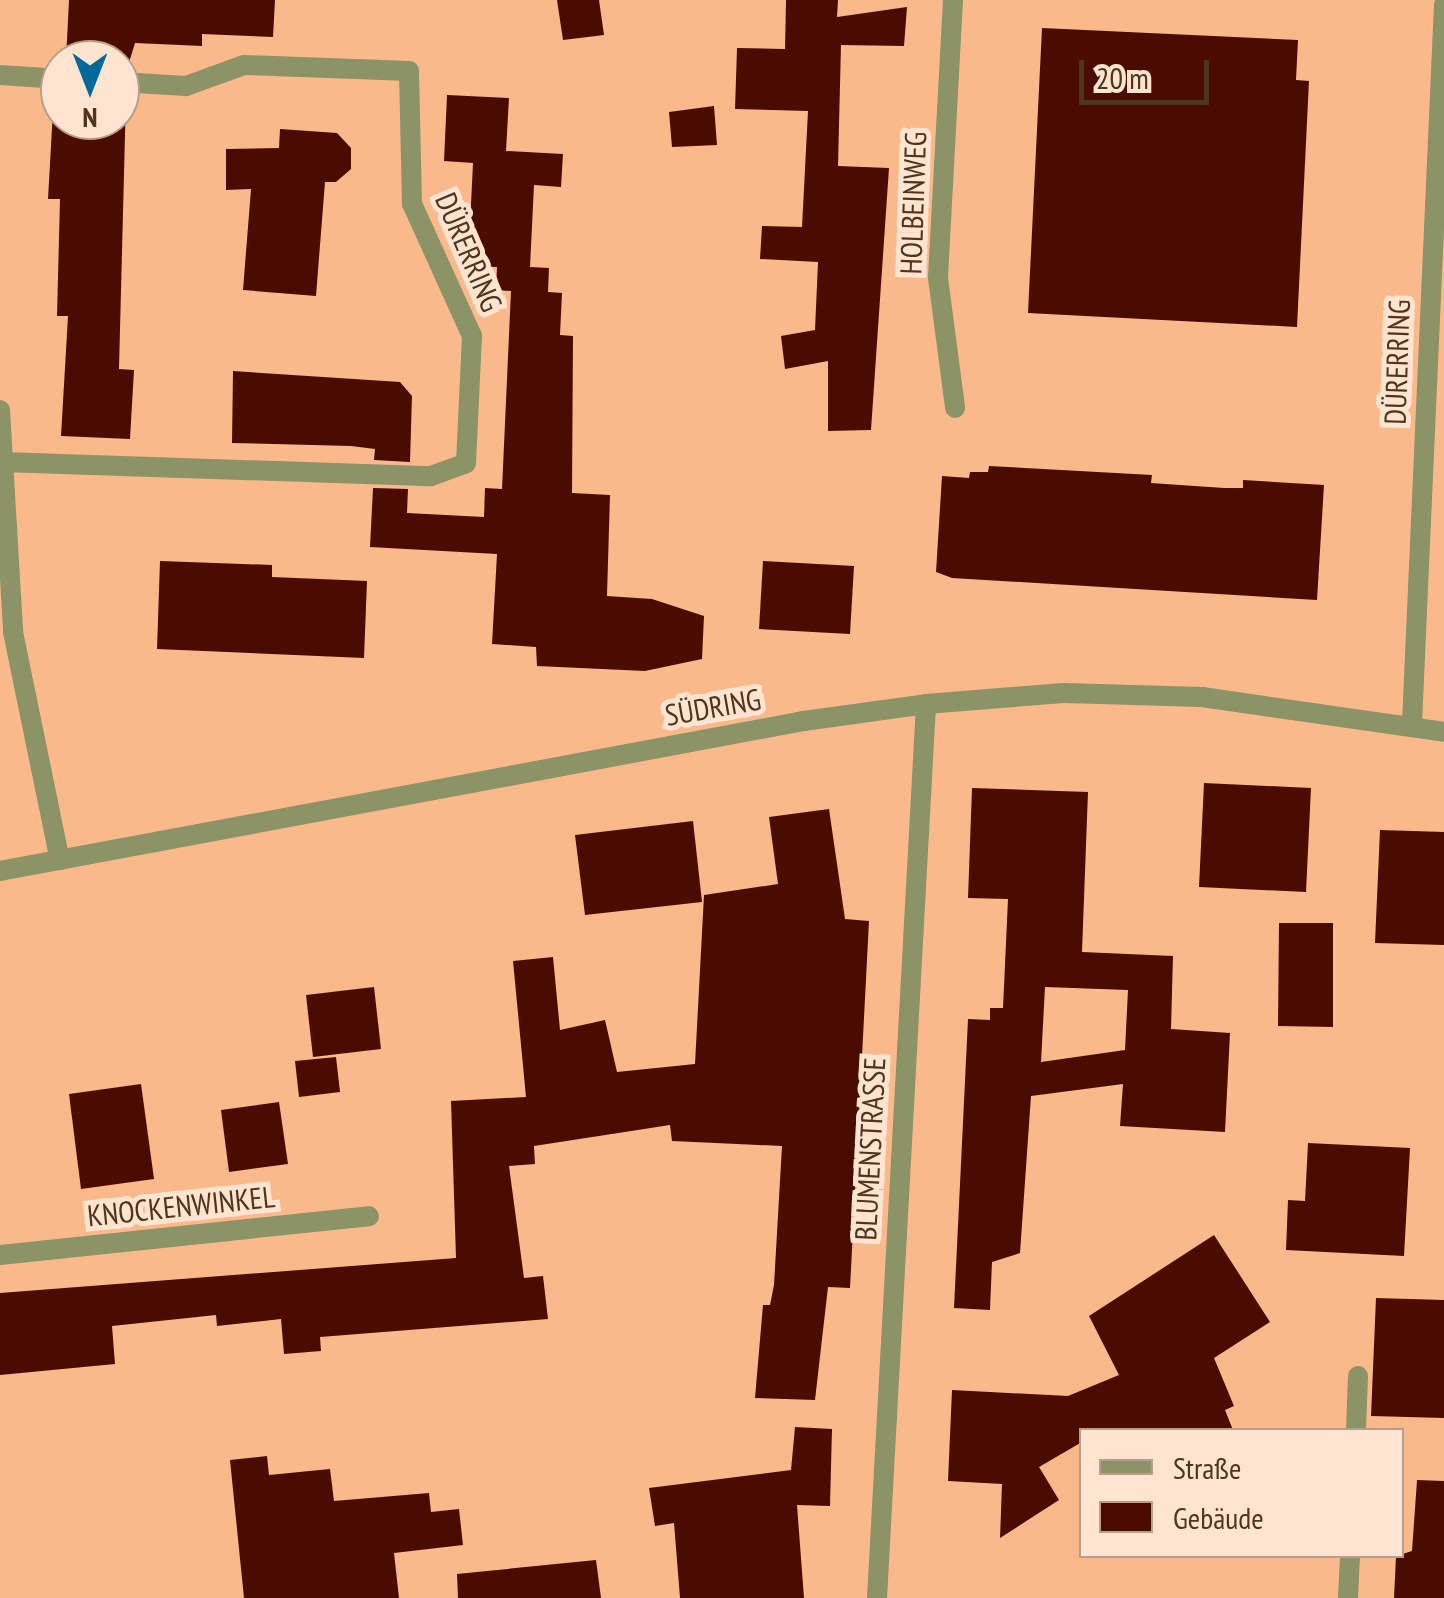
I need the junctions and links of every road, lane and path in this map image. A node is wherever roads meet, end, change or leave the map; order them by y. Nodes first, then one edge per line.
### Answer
1 (952, 0) edge
2 (1444, 4) edge
3 (0, 75) edge
4 (40, 77) edge
5 (140, 83) edge
6 (955, 408) dead end
7 (0, 410) edge
8 (2, 462) edge
9 (926, 704) junction
10 (1412, 723) junction
11 (1444, 732) edge
12 (60, 860) junction
13 (0, 871) edge
14 (369, 1216) dead end
15 (0, 1255) edge
16 (1358, 1376) dead end
17 (1356, 1428) edge
18 (1350, 1558) edge
19 (877, 1598) edge
20 (1348, 1598) edge

1 - 6 street, HOLBEINWEG
2 - 10 street, DÜRERRING
3 - 4 street
5 - 8 street, DÜRERRING
7 - 8 street
8 - 12 street
9 - 10 street, SÜDRING
9 - 12 street, SÜDRING
9 - 19 street, BLUMENSTRASSE
10 - 11 street, SÜDRING
12 - 13 street, SÜDRING
14 - 15 street, KNOCKENWINKEL
16 - 17 street
18 - 20 street

